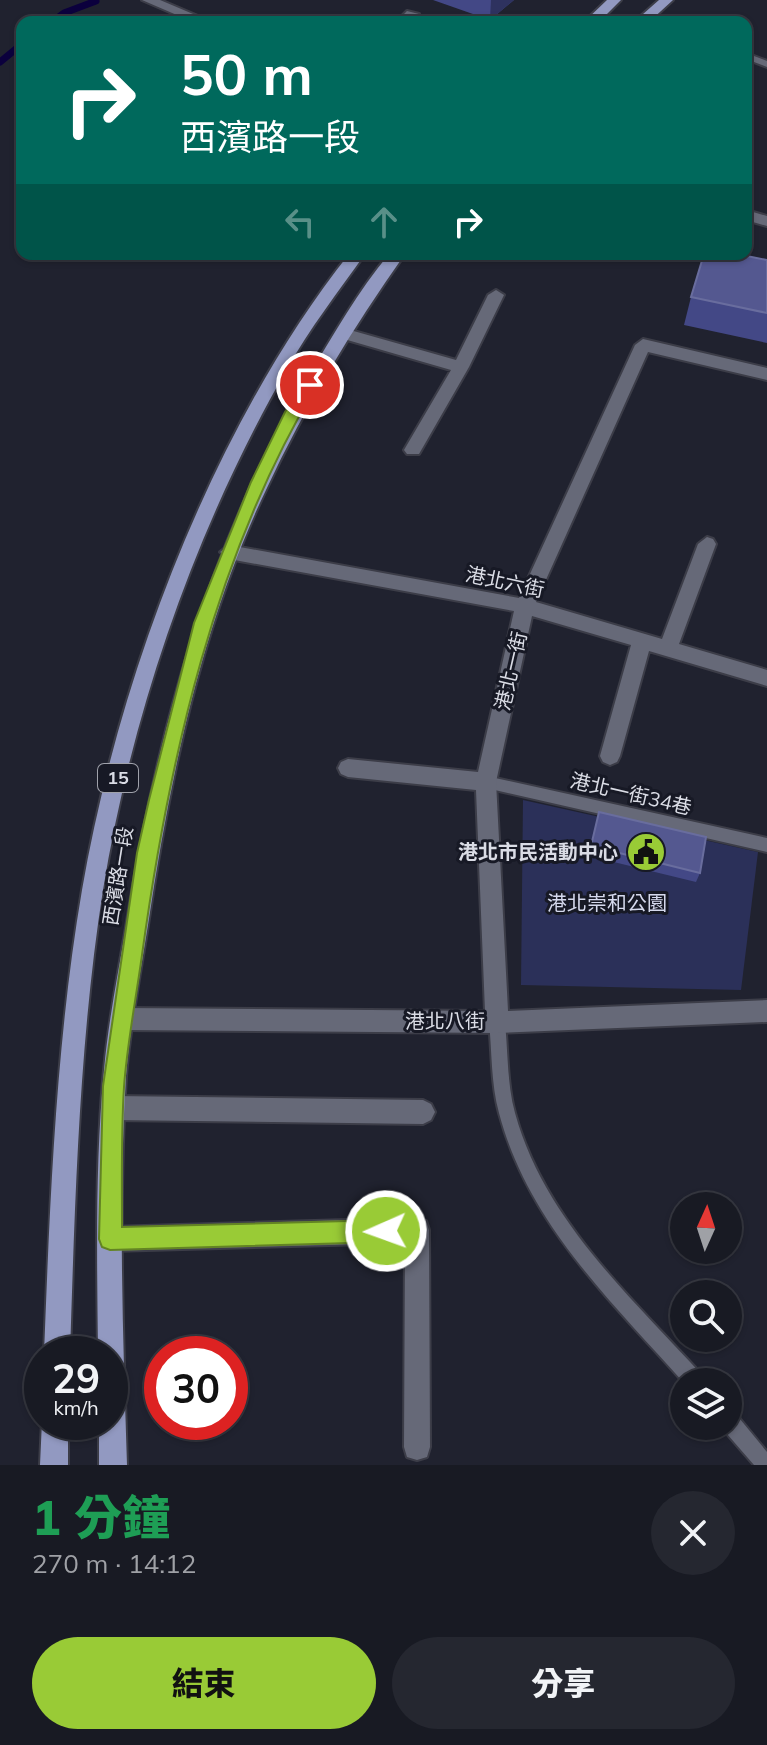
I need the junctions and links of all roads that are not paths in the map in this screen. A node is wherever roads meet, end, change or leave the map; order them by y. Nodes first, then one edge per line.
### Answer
1 (148, 0) edge
2 (615, 0) edge
3 (667, 0) edge
4 (189, 16) edge
5 (598, 16) edge
6 (653, 16) edge
7 (352, 260) edge
8 (393, 260) edge
9 (496, 295) dead end
10 (343, 333) junction
11 (461, 367) junction
12 (767, 374) edge
13 (413, 450) dead end
14 (707, 544) dead end
15 (229, 552) junction
16 (525, 606) junction
17 (642, 641) junction
18 (668, 648) junction
19 (767, 678) edge
20 (610, 756) dead end
21 (348, 768) dead end
22 (486, 782) junction
23 (767, 845) edge
24 (767, 1011) edge
25 (123, 1019) junction
26 (497, 1022) junction
27 (113, 1108) junction
28 (423, 1112) dead end
29 (110, 1239) junction
30 (58, 1336) edge
31 (682, 1368) edge
32 (742, 1437) edge
33 (55, 1440) edge
34 (417, 1447) dead end
35 (54, 1465) edge
36 (113, 1465) edge
37 (766, 1465) edge

1 - 4 street
2 - 5 main road
3 - 6 main road
7 - 30 main road, 西濱路一段 / 15
8 - 10 main road, 西濱路一段 / 15
9 - 11 street
10 - 11 street
10 - 15 main road, 西濱路一段 / 15
11 - 13 street
12 - 16 street, 港北一街
14 - 18 street
15 - 16 street, 港北六街
15 - 25 main road, 西濱路一段 / 15
16 - 17 street, 港北六街
16 - 22 street, 港北一街
17 - 18 street, 港北六街
17 - 20 street
18 - 19 street, 港北六街
21 - 22 street
22 - 23 lane, 港北一街34巷
22 - 26 street, 港北一街
24 - 26 street, 港北八街
25 - 26 street, 港北八街
25 - 27 main road, 西濱路一段 / 15
26 - 31 lane
27 - 28 street
27 - 29 main road, 西濱路一段 / 15
29 - 34 street
29 - 36 main road, 西濱路一段 / 15
32 - 37 lane
33 - 35 main road

